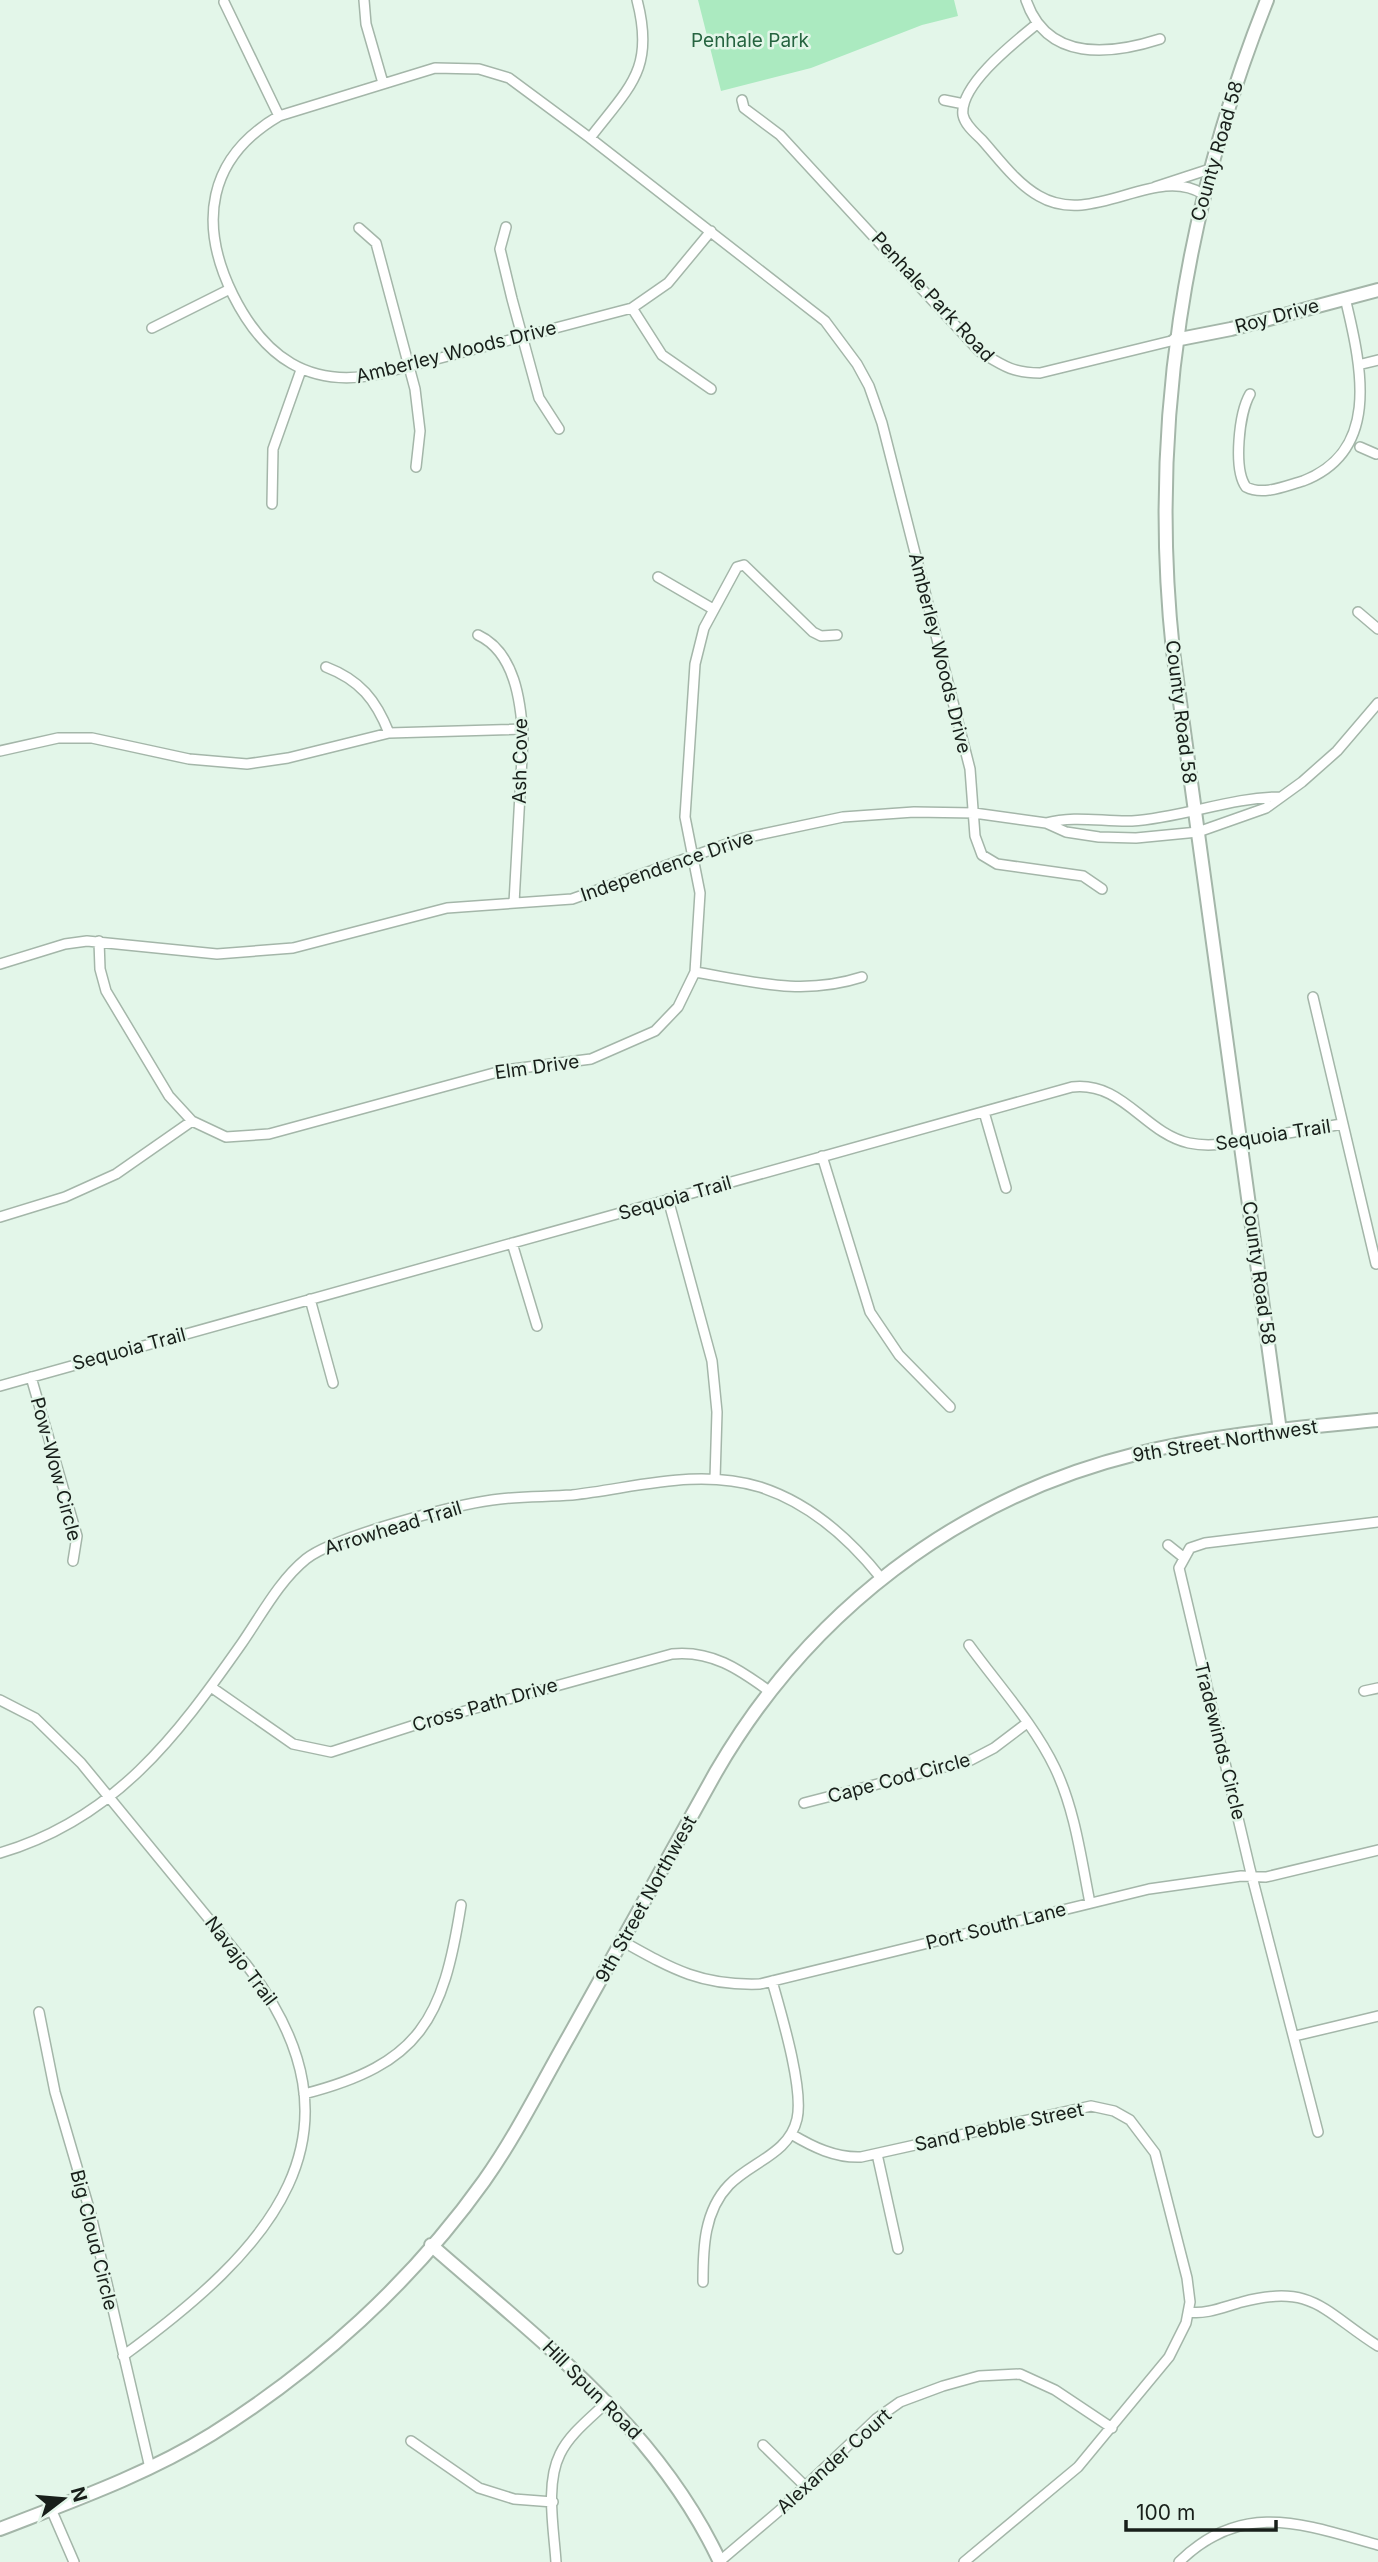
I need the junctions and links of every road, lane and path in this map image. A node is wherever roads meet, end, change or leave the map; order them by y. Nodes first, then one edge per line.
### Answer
1 (363, 0) edge
2 (637, 0) edge
3 (1026, 0) edge
4 (1267, 0) edge
5 (224, 2) dead end
6 (1038, 23) junction
7 (1160, 39) dead end
8 (383, 83) junction
9 (742, 100) dead end
10 (944, 100) dead end
11 (964, 104) junction
12 (279, 116) junction
13 (590, 138) junction
14 (1210, 169) junction
15 (1151, 189) junction
16 (1203, 194) junction
17 (506, 227) dead end
18 (359, 228) dead end
19 (711, 232) junction
20 (230, 289) junction
21 (1378, 290) edge
22 (1345, 298) junction
23 (632, 308) junction
24 (152, 328) dead end
25 (522, 337) junction
26 (1175, 340) junction
27 (1378, 360) edge
28 (1362, 364) junction
29 (409, 366) junction
30 (301, 370) junction
31 (711, 389) dead end
32 (1250, 394) dead end
33 (1370, 412) dead end
34 (559, 429) dead end
35 (1376, 454) dead end
36 (416, 467) dead end
37 (272, 504) dead end
38 (658, 577) dead end
39 (713, 609) junction
40 (1358, 612) dead end
41 (1378, 629) edge
42 (478, 635) dead end
43 (837, 635) dead end
44 (326, 667) dead end
45 (1378, 703) edge
46 (523, 729) junction
47 (389, 733) junction
48 (0, 751) edge
49 (1280, 797) junction
50 (1195, 812) junction
51 (974, 813) junction
52 (1046, 823) junction
53 (1198, 832) junction
54 (693, 855) junction
55 (1102, 889) dead end
56 (514, 903) junction
57 (99, 941) junction
58 (0, 964) edge
59 (695, 972) junction
60 (862, 977) dead end
61 (1313, 997) dead end
62 (984, 1112) junction
63 (192, 1121) junction
64 (1342, 1124) junction
65 (1240, 1142) junction
66 (822, 1156) junction
67 (1006, 1188) dead end
68 (668, 1199) junction
69 (0, 1216) edge
70 (512, 1243) junction
71 (1376, 1264) dead end
72 (310, 1299) junction
73 (537, 1326) dead end
74 (31, 1377) junction
75 (332, 1383) dead end
76 (0, 1385) edge
77 (950, 1407) dead end
78 (1378, 1420) edge
79 (1280, 1431) junction
80 (715, 1479) junction
81 (1378, 1522) edge
82 (1168, 1545) dead end
83 (1183, 1558) junction
84 (73, 1561) dead end
85 (881, 1578) junction
86 (969, 1645) dead end
87 (211, 1687) junction
88 (1378, 1688) edge
89 (1364, 1691) dead end
90 (769, 1692) junction
91 (0, 1700) edge
92 (1027, 1723) junction
93 (110, 1798) junction
94 (804, 1803) dead end
95 (1378, 1850) edge
96 (0, 1853) edge
97 (1253, 1876) junction
98 (1090, 1903) junction
99 (461, 1905) dead end
100 (622, 1941) junction
101 (772, 1981) junction
102 (39, 2012) dead end
103 (1378, 2016) edge
104 (1295, 2036) junction
105 (304, 2094) junction
106 (1318, 2132) dead end
107 (791, 2134) junction
108 (877, 2154) junction
109 (430, 2245) junction
110 (898, 2249) dead end
111 (703, 2281) dead end
112 (1189, 2312) junction
113 (1378, 2346) edge
114 (123, 2356) junction
115 (608, 2401) junction
116 (1112, 2428) junction
117 (411, 2441) dead end
118 (763, 2445) dead end
119 (150, 2468) junction
120 (805, 2486) junction
121 (553, 2502) junction
122 (51, 2509) junction
123 (0, 2529) edge
124 (1378, 2545) edge
125 (74, 2562) edge
126 (556, 2562) edge
127 (720, 2562) edge
128 (964, 2562) edge
129 (1179, 2562) edge

1 - 8 street
2 - 13 street
3 - 6 street
4 - 14 street, County Road 58
5 - 12 street
6 - 7 street
6 - 11 street
8 - 12 street, Amberley Woods Drive
8 - 13 street, Amberley Woods Drive
9 - 26 street, Penhale Park Road
10 - 11 street
11 - 15 street
12 - 20 street, Amberley Woods Drive
13 - 19 street, Amberley Woods Drive
14 - 15 street
14 - 16 street, County Road 58
15 - 16 street
16 - 26 street, County Road 58
17 - 25 street
18 - 29 street
19 - 23 street, Amberley Woods Drive
19 - 51 street, Amberley Woods Drive
20 - 24 street
20 - 30 street, Amberley Woods Drive
21 - 22 street, Roy Drive
22 - 26 street, Roy Drive
22 - 28 street
23 - 25 street, Amberley Woods Drive
23 - 31 street
25 - 29 street, Amberley Woods Drive
25 - 34 street
26 - 50 street, County Road 58
27 - 28 street
28 - 33 street
29 - 30 street, Amberley Woods Drive
29 - 36 street
30 - 37 street
32 - 35 street
38 - 39 street
39 - 43 street, Elm Drive
39 - 54 street, Elm Drive
40 - 41 street
42 - 46 street, Ash Cove
44 - 47 street
45 - 49 street, Independence Drive
46 - 47 street
46 - 56 street, Ash Cove
47 - 48 street
49 - 50 street, Independence Drive
49 - 53 street, Independence Drive
50 - 52 street, Independence Drive
50 - 53 street, County Road 58
51 - 52 street, Independence Drive
51 - 54 street, Independence Drive
51 - 55 street, Amberley Woods Drive
52 - 53 street, Independence Drive
53 - 65 street, County Road 58
54 - 56 street, Independence Drive
54 - 59 street, Elm Drive
56 - 57 street, Independence Drive
57 - 58 street, Independence Drive
57 - 63 street, Elm Drive
59 - 60 street
59 - 63 street, Elm Drive
61 - 64 street
62 - 65 street, Sequoia Trail
62 - 66 street, Sequoia Trail
62 - 67 street
63 - 69 street
64 - 65 street, Sequoia Trail
64 - 71 street
65 - 79 street, County Road 58
66 - 68 street, Sequoia Trail
66 - 77 street
68 - 70 street, Sequoia Trail
68 - 80 street
70 - 72 street, Sequoia Trail
70 - 73 street
72 - 74 street, Sequoia Trail
72 - 75 street
74 - 76 street, Sequoia Trail
74 - 84 street, Pow-Wow Circle
78 - 79 street, 9th Street Northwest
79 - 85 street, 9th Street Northwest
80 - 85 street, Arrowhead Trail
80 - 87 street, Arrowhead Trail
81 - 83 street
82 - 83 street
83 - 97 street, Tradewinds Circle
85 - 90 street, 9th Street Northwest
86 - 92 street
87 - 90 street, Cross Path Drive
87 - 93 street, Arrowhead Trail
88 - 89 street
90 - 100 street, 9th Street Northwest
91 - 93 street, Navajo Trail
92 - 94 street, Cape Cod Circle
92 - 98 street
93 - 96 street, Arrowhead Trail
93 - 105 street, Navajo Trail
95 - 97 street, Port South Lane
97 - 98 street, Port South Lane
97 - 104 street, Tradewinds Circle
98 - 101 street, Port South Lane
99 - 105 street
100 - 101 street, Port South Lane
100 - 109 street, 9th Street Northwest
101 - 107 street
102 - 114 street, Big Cloud Circle
103 - 104 street
104 - 106 street, Tradewinds Circle
105 - 114 street, Navajo Trail
107 - 108 street, Sand Pebble Street
107 - 111 street
108 - 110 street
108 - 112 street, Sand Pebble Street
109 - 115 street, Hill Spun Road
109 - 119 street, 9th Street Northwest
112 - 113 street
112 - 116 street
114 - 119 street, Big Cloud Circle
115 - 121 street
115 - 127 street, Hill Spun Road
116 - 120 street, Alexander Court
116 - 128 street
117 - 121 street
118 - 120 street
119 - 122 street, 9th Street Northwest
120 - 127 street, Alexander Court
121 - 126 street
122 - 123 street, 9th Street Northwest
122 - 125 street
124 - 129 street

